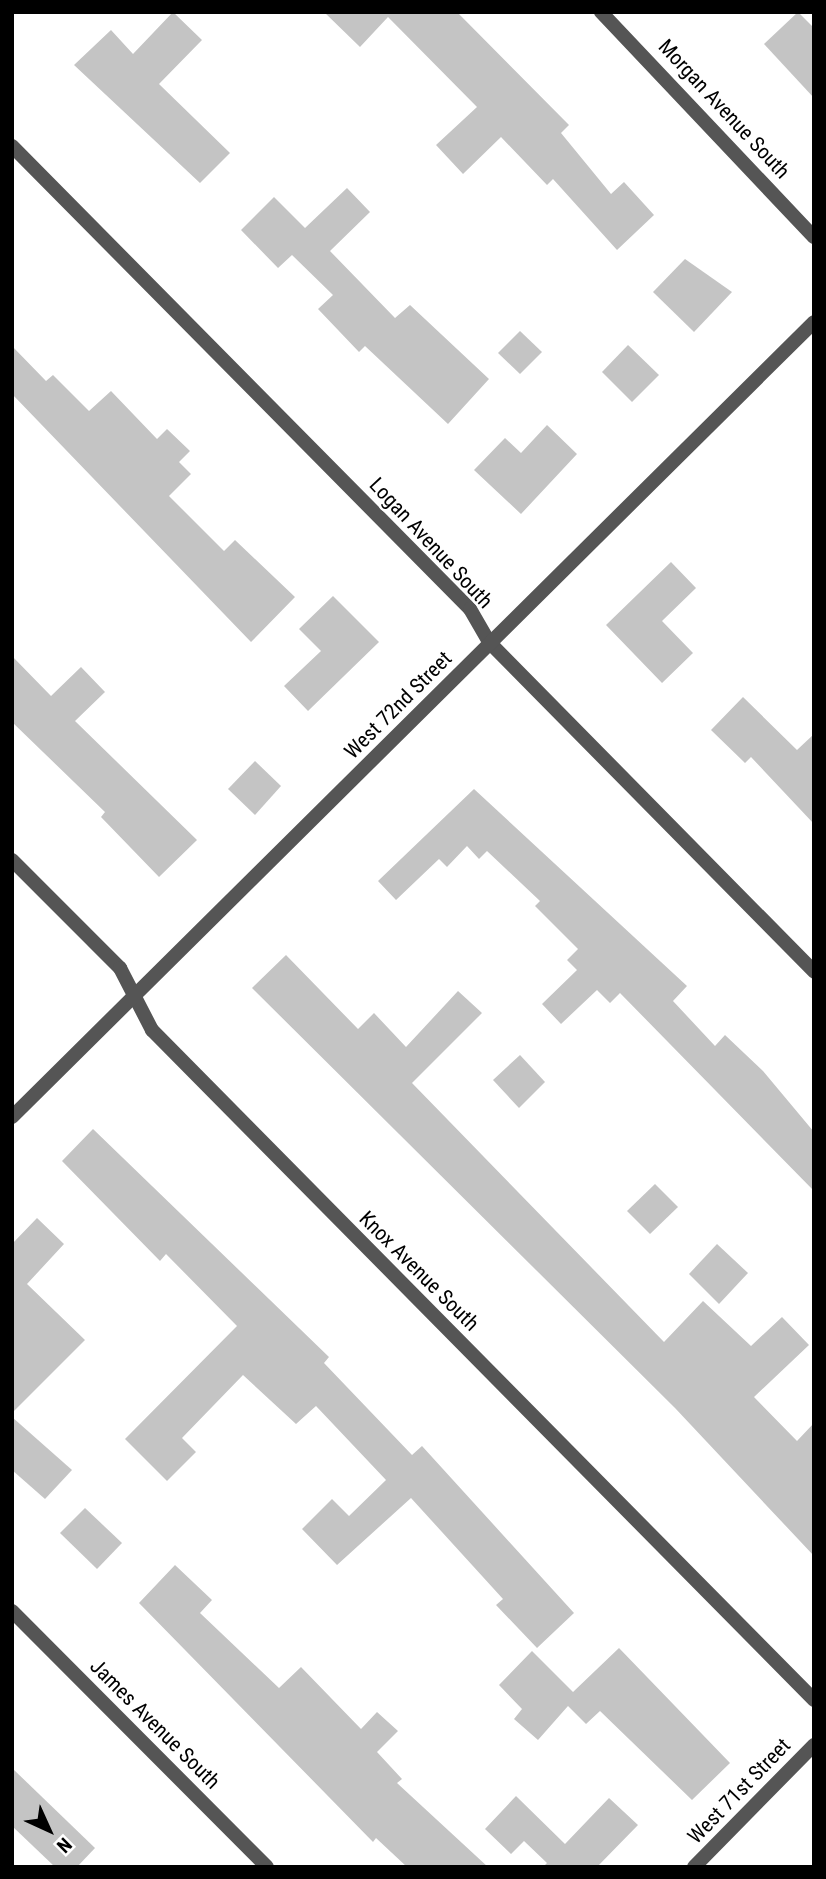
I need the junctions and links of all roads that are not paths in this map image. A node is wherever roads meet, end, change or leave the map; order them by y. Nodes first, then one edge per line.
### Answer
1 (601, 12) edge
2 (12, 146) edge
3 (814, 237) edge
4 (814, 322) edge
5 (491, 643) junction
6 (12, 860) edge
7 (814, 972) edge
8 (132, 998) junction
9 (12, 1117) edge
10 (12, 1611) edge
11 (814, 1700) edge
12 (814, 1745) edge
13 (267, 1867) edge
14 (694, 1867) edge

1 - 3 street, Morgan Avenue South
2 - 5 street, Logan Avenue South
4 - 5 street, West 72nd Street
5 - 7 street, Logan Avenue South
5 - 8 street, West 72nd Street
6 - 8 street, Knox Avenue South
8 - 9 street, West 72nd Street
8 - 11 street, Knox Avenue South
10 - 13 street, James Avenue South
12 - 14 street, West 71st Street

